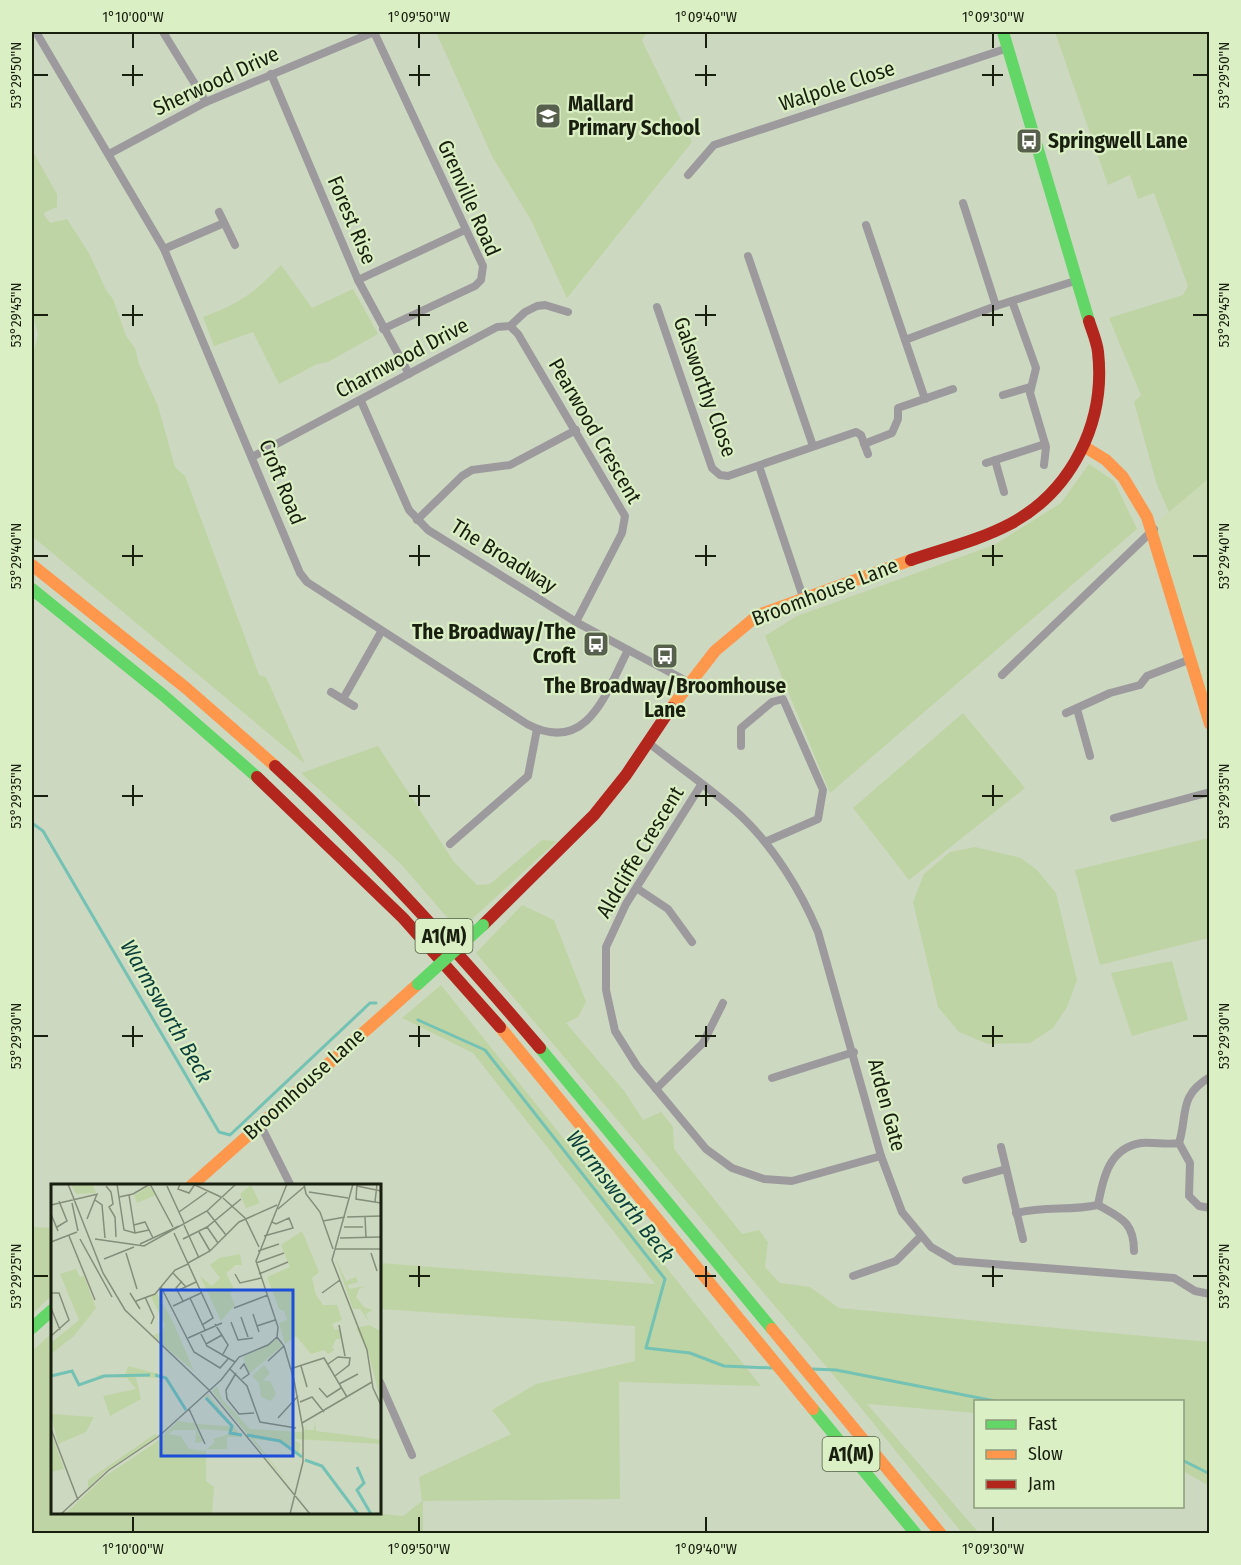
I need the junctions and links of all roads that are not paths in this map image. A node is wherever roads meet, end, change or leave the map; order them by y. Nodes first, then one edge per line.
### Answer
1 (36, 32) edge
2 (163, 32) edge
3 (374, 32) edge
4 (1003, 32) edge
5 (1008, 48) junction
6 (271, 74) junction
7 (206, 102) junction
8 (109, 154) junction
9 (688, 175) dead end
10 (963, 203) dead end
11 (219, 212) dead end
12 (224, 223) junction
13 (866, 225) dead end
14 (465, 230) junction
15 (234, 245) dead end
16 (164, 249) junction
17 (748, 256) dead end
18 (358, 280) junction
19 (1078, 280) junction
20 (1012, 301) junction
21 (996, 306) junction
22 (657, 307) dead end
23 (568, 312) dead end
24 (510, 326) junction
25 (383, 329) junction
26 (905, 340) junction
27 (409, 375) junction
28 (1030, 387) junction
29 (953, 389) dead end
30 (1003, 395) dead end
31 (925, 399) junction
32 (362, 401) junction
33 (576, 430) junction
34 (864, 444) junction
35 (1045, 444) junction
36 (813, 446) junction
37 (1086, 447) junction
38 (868, 454) dead end
39 (252, 457) junction
40 (1044, 465) dead end
41 (759, 466) junction
42 (1004, 492) dead end
43 (417, 520) junction
44 (1154, 529) junction
45 (32, 565) edge
46 (32, 589) edge
47 (803, 597) junction
48 (576, 622) junction
49 (381, 632) junction
50 (628, 650) junction
51 (1191, 659) junction
52 (1002, 675) dead end
53 (690, 683) junction
54 (331, 692) dead end
55 (343, 699) junction
56 (354, 706) dead end
57 (1077, 709) junction
58 (1066, 713) dead end
59 (1209, 724) edge
60 (537, 729) junction
61 (650, 744) junction
62 (741, 746) dead end
63 (1090, 756) dead end
64 (701, 785) junction
65 (1209, 792) edge
66 (1114, 818) dead end
67 (765, 842) junction
68 (450, 844) dead end
69 (638, 889) junction
70 (692, 942) dead end
71 (723, 1003) dead end
72 (854, 1052) junction
73 (1209, 1077) edge
74 (772, 1078) dead end
75 (656, 1089) junction
76 (260, 1124) junction
77 (1179, 1143) junction
78 (1001, 1147) dead end
79 (881, 1156) junction
80 (1006, 1169) junction
81 (966, 1180) dead end
82 (192, 1184) edge
83 (290, 1184) edge
84 (1098, 1205) junction
85 (1209, 1208) edge
86 (1017, 1213) junction
87 (920, 1237) junction
88 (1023, 1239) dead end
89 (1134, 1251) dead end
90 (853, 1276) dead end
91 (1209, 1294) edge
92 (51, 1311) edge
93 (32, 1328) edge
94 (381, 1384) edge
95 (412, 1455) dead end
96 (916, 1533) edge
97 (940, 1533) edge

1 - 8 street, Croft Road
2 - 7 street
3 - 6 street, Sherwood Drive
3 - 14 street, Grenville Road
4 - 5 main road
5 - 9 street, Walpole Close
5 - 19 main road
6 - 7 street, Sherwood Drive
6 - 18 street, Forest Rise
7 - 8 street, Sherwood Drive
8 - 16 street, Croft Road
10 - 21 street
11 - 12 street
12 - 15 street
12 - 16 street
13 - 26 street
14 - 18 street
14 - 25 street, Grenville Road
16 - 39 street, Croft Road
17 - 36 street
18 - 25 street, Forest Rise
19 - 20 street
19 - 37 main road
20 - 21 street
20 - 28 street
21 - 26 street
22 - 41 street, Galsworthy Close
23 - 24 street, Charnwood Drive
24 - 27 street, Charnwood Drive
24 - 33 street, Pearwood Crescent
25 - 27 street, Forest Rise
26 - 31 street
27 - 32 street, Charnwood Drive
28 - 30 street
28 - 35 street
29 - 31 street
31 - 34 street
32 - 39 street, Charnwood Drive
32 - 43 street, The Broadway
33 - 43 street
33 - 48 street, Pearwood Crescent
34 - 36 street, Galsworthy Close
34 - 38 street
35 - 40 street
35 - 42 street
36 - 41 street, Galsworthy Close
37 - 44 main road
37 - 47 main road, Broomhouse Lane
39 - 49 street, Croft Road
41 - 47 street, Galsworthy Close
43 - 48 street, The Broadway
44 - 51 main road
44 - 52 street
45 - 97 main road, A1(M)
46 - 96 main road, A1(M)
47 - 53 main road, Broomhouse Lane
48 - 50 street, The Broadway
49 - 55 street
49 - 60 street, Croft Road
50 - 53 street, The Broadway
50 - 60 street, Croft Road
51 - 57 street
51 - 59 main road
53 - 61 main road, Broomhouse Lane
54 - 55 street
55 - 56 street
57 - 58 street
57 - 63 street
60 - 68 street
61 - 64 street, Arden Gate
61 - 76 main road, Broomhouse Lane, bridge
62 - 67 street
64 - 67 street, Arden Gate
64 - 69 street, Aldcliffe Crescent
65 - 66 street
67 - 72 street, Arden Gate
69 - 70 street
69 - 75 street, Aldcliffe Crescent
71 - 75 street
72 - 74 street
72 - 79 street, Arden Gate
73 - 77 street
75 - 79 street, Aldcliffe Crescent
76 - 82 main road, Broomhouse Lane
76 - 83 street
77 - 84 street
77 - 85 street
78 - 80 street
79 - 87 street, Arden Gate
80 - 81 street
80 - 86 street
84 - 86 street
84 - 89 street
86 - 88 street
87 - 90 street
87 - 91 street, Arden Gate
92 - 93 main road
94 - 95 street

